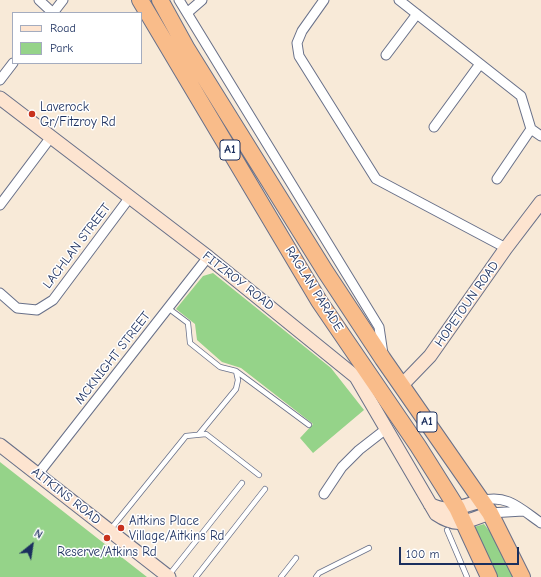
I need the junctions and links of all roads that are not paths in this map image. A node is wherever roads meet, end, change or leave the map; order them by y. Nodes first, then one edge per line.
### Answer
1 (39, 0) edge
2 (63, 0) edge
3 (140, 0) edge
4 (160, 0) edge
5 (179, 0) edge
6 (202, 0) edge
7 (324, 0) edge
8 (399, 0) edge
9 (52, 12) edge
10 (54, 12) edge
11 (187, 13) junction
12 (417, 14) junction
13 (386, 55) dead end
14 (12, 64) edge
15 (480, 64) junction
16 (0, 80) edge
17 (0, 98) edge
18 (434, 127) dead end
19 (531, 129) junction
20 (541, 136) edge
21 (51, 137) junction
22 (497, 179) dead end
23 (130, 197) junction
24 (541, 202) edge
25 (0, 205) edge
26 (506, 248) junction
27 (208, 257) junction
28 (0, 293) edge
29 (168, 308) junction
30 (383, 360) junction
31 (236, 371) junction
32 (402, 385) junction
33 (388, 401) junction
34 (309, 425) dead end
35 (386, 429) junction
36 (199, 434) junction
37 (0, 446) edge
38 (38, 474) junction
39 (259, 475) dead end
40 (242, 483) dead end
41 (265, 489) dead end
42 (324, 494) dead end
43 (485, 507) junction
44 (523, 511) junction
45 (460, 515) junction
46 (541, 523) edge
47 (447, 530) dead end
48 (110, 531) junction
49 (369, 548) dead end
50 (296, 558) dead end
51 (168, 577) edge
52 (196, 577) edge
53 (281, 577) edge
54 (316, 577) edge
55 (467, 577) edge
56 (489, 577) edge
57 (522, 577) edge

1 - 9 street
2 - 10 street
3 - 33 highway, RAGLAN PARADE / A1
4 - 30 highway, RAGLAN PARADE / A1
5 - 11 street
6 - 11 street
7 - 26 street
8 - 12 street
11 - 30 street
12 - 13 street
12 - 15 street
14 - 16 street
15 - 18 street
15 - 19 street
17 - 21 street, FITZROY ROAD
19 - 20 street
19 - 22 street
21 - 23 street, FITZROY ROAD
21 - 25 street
23 - 27 street, FITZROY ROAD
23 - 28 street, LACHLAN STREET
24 - 26 street, HOPETOUN ROAD
26 - 32 street, HOPETOUN ROAD
27 - 29 street, MCKNIGHT STREET
27 - 35 street, FITZROY ROAD
29 - 31 lane
29 - 38 street, MCKNIGHT STREET
30 - 32 highway, RAGLAN PARADE / A1
31 - 34 lane
31 - 36 lane
32 - 33 street, HOPETOUN ROAD
32 - 43 highway, RAGLAN PARADE / A1
33 - 45 highway, RAGLAN PARADE / A1
35 - 42 street
35 - 45 street, FITZROY ROAD
36 - 39 lane
36 - 48 lane
37 - 38 street, AITKINS ROAD
38 - 48 street, AITKINS ROAD
40 - 51 lane
41 - 52 lane
43 - 44 street
43 - 44 street
43 - 45 street, FITZROY ROAD
43 - 57 highway, RAGLAN PARADE / A1
44 - 46 street
45 - 56 highway, RAGLAN PARADE / A1
47 - 55 lane
48 - 51 street, AITKINS ROAD
49 - 54 lane
50 - 53 lane

